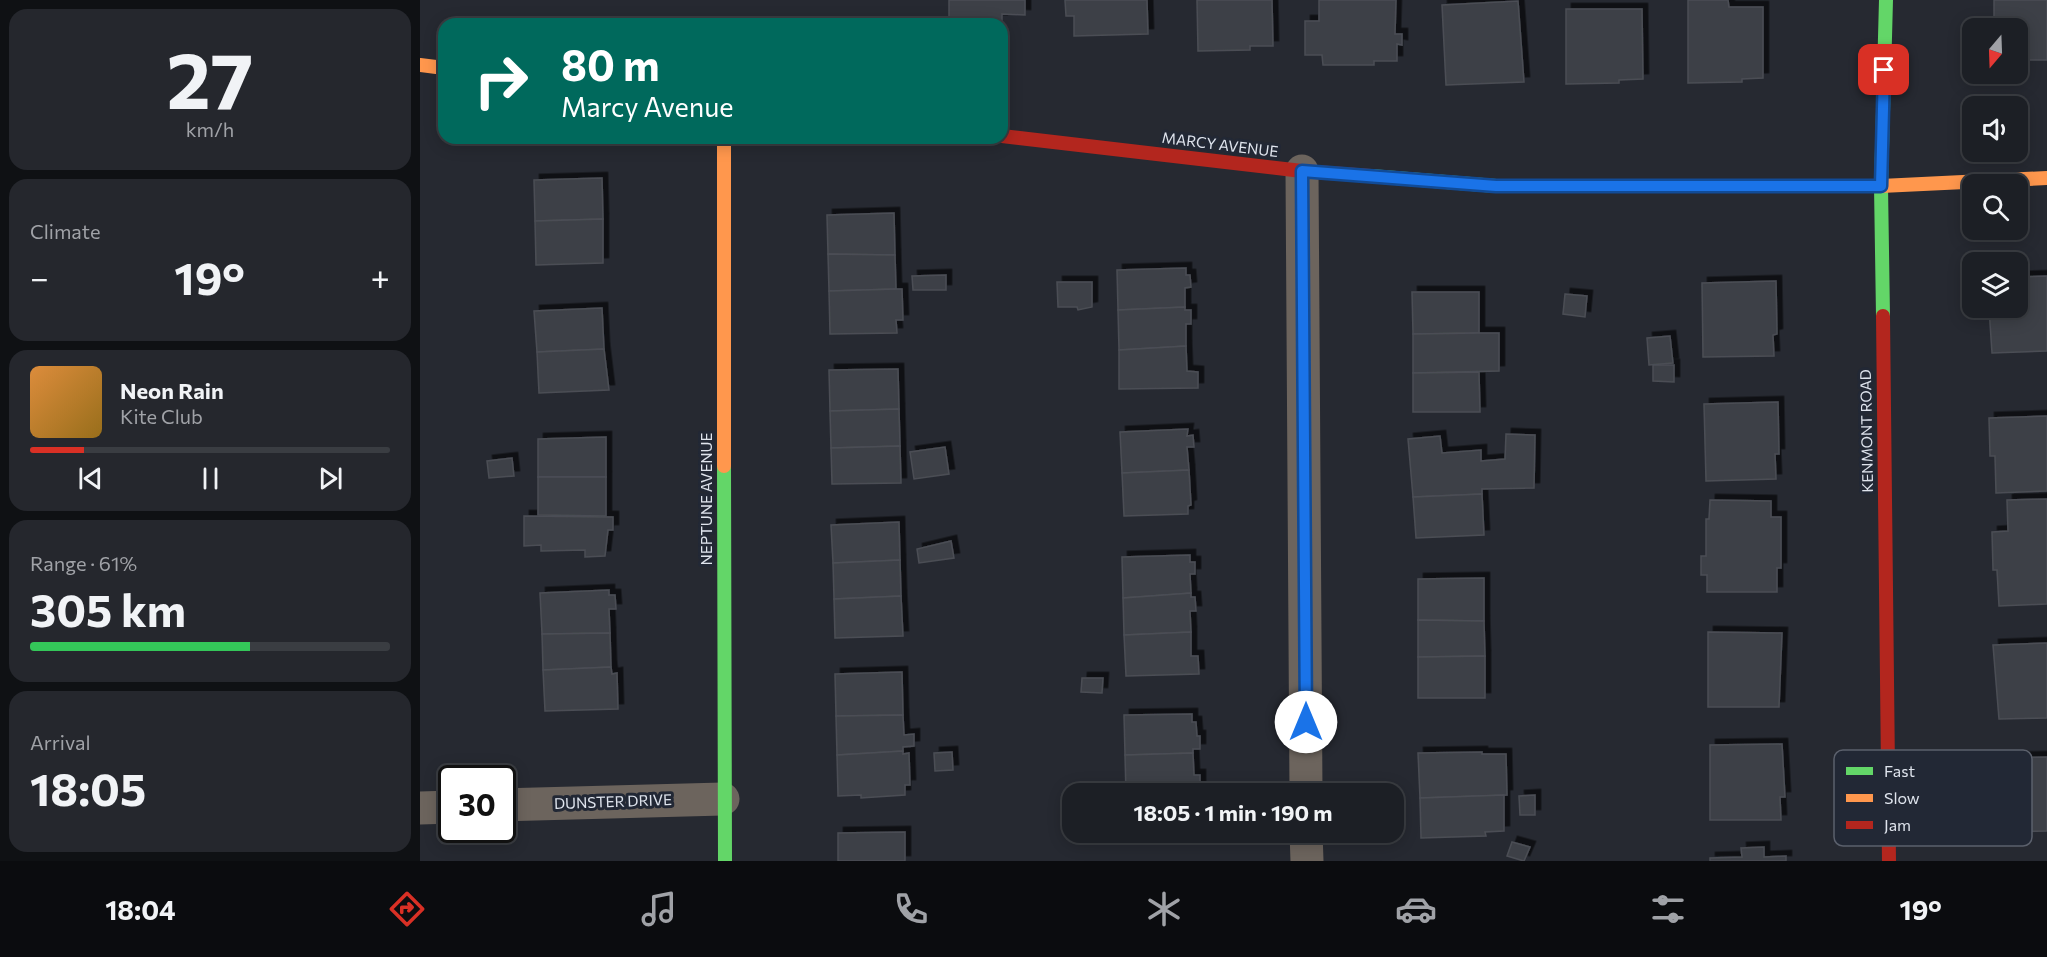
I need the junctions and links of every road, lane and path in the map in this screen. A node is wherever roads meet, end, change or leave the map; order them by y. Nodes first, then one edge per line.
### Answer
1 (1886, 0) edge
2 (420, 65) edge
3 (438, 67) edge
4 (1008, 137) edge
5 (724, 144) edge
6 (1302, 171) junction
7 (2047, 178) edge
8 (1881, 186) junction
9 (1888, 750) edge
10 (1306, 783) edge
11 (723, 799) junction
12 (516, 805) edge
13 (438, 807) edge
14 (420, 808) edge
15 (1306, 843) edge
16 (1889, 846) edge
17 (725, 861) edge
18 (1306, 861) edge
19 (1889, 861) edge

1 - 8 street, KENMONT ROAD
2 - 3 street
4 - 6 street, MARCY AVENUE
5 - 11 street, NEPTUNE AVENUE
6 - 8 street, MARCY AVENUE
6 - 10 street
7 - 8 street, MARCY AVENUE
8 - 9 street, KENMONT ROAD
11 - 12 street, DUNSTER DRIVE
11 - 17 street, NEPTUNE AVENUE
13 - 14 street
15 - 18 street
16 - 19 street, KENMONT ROAD

